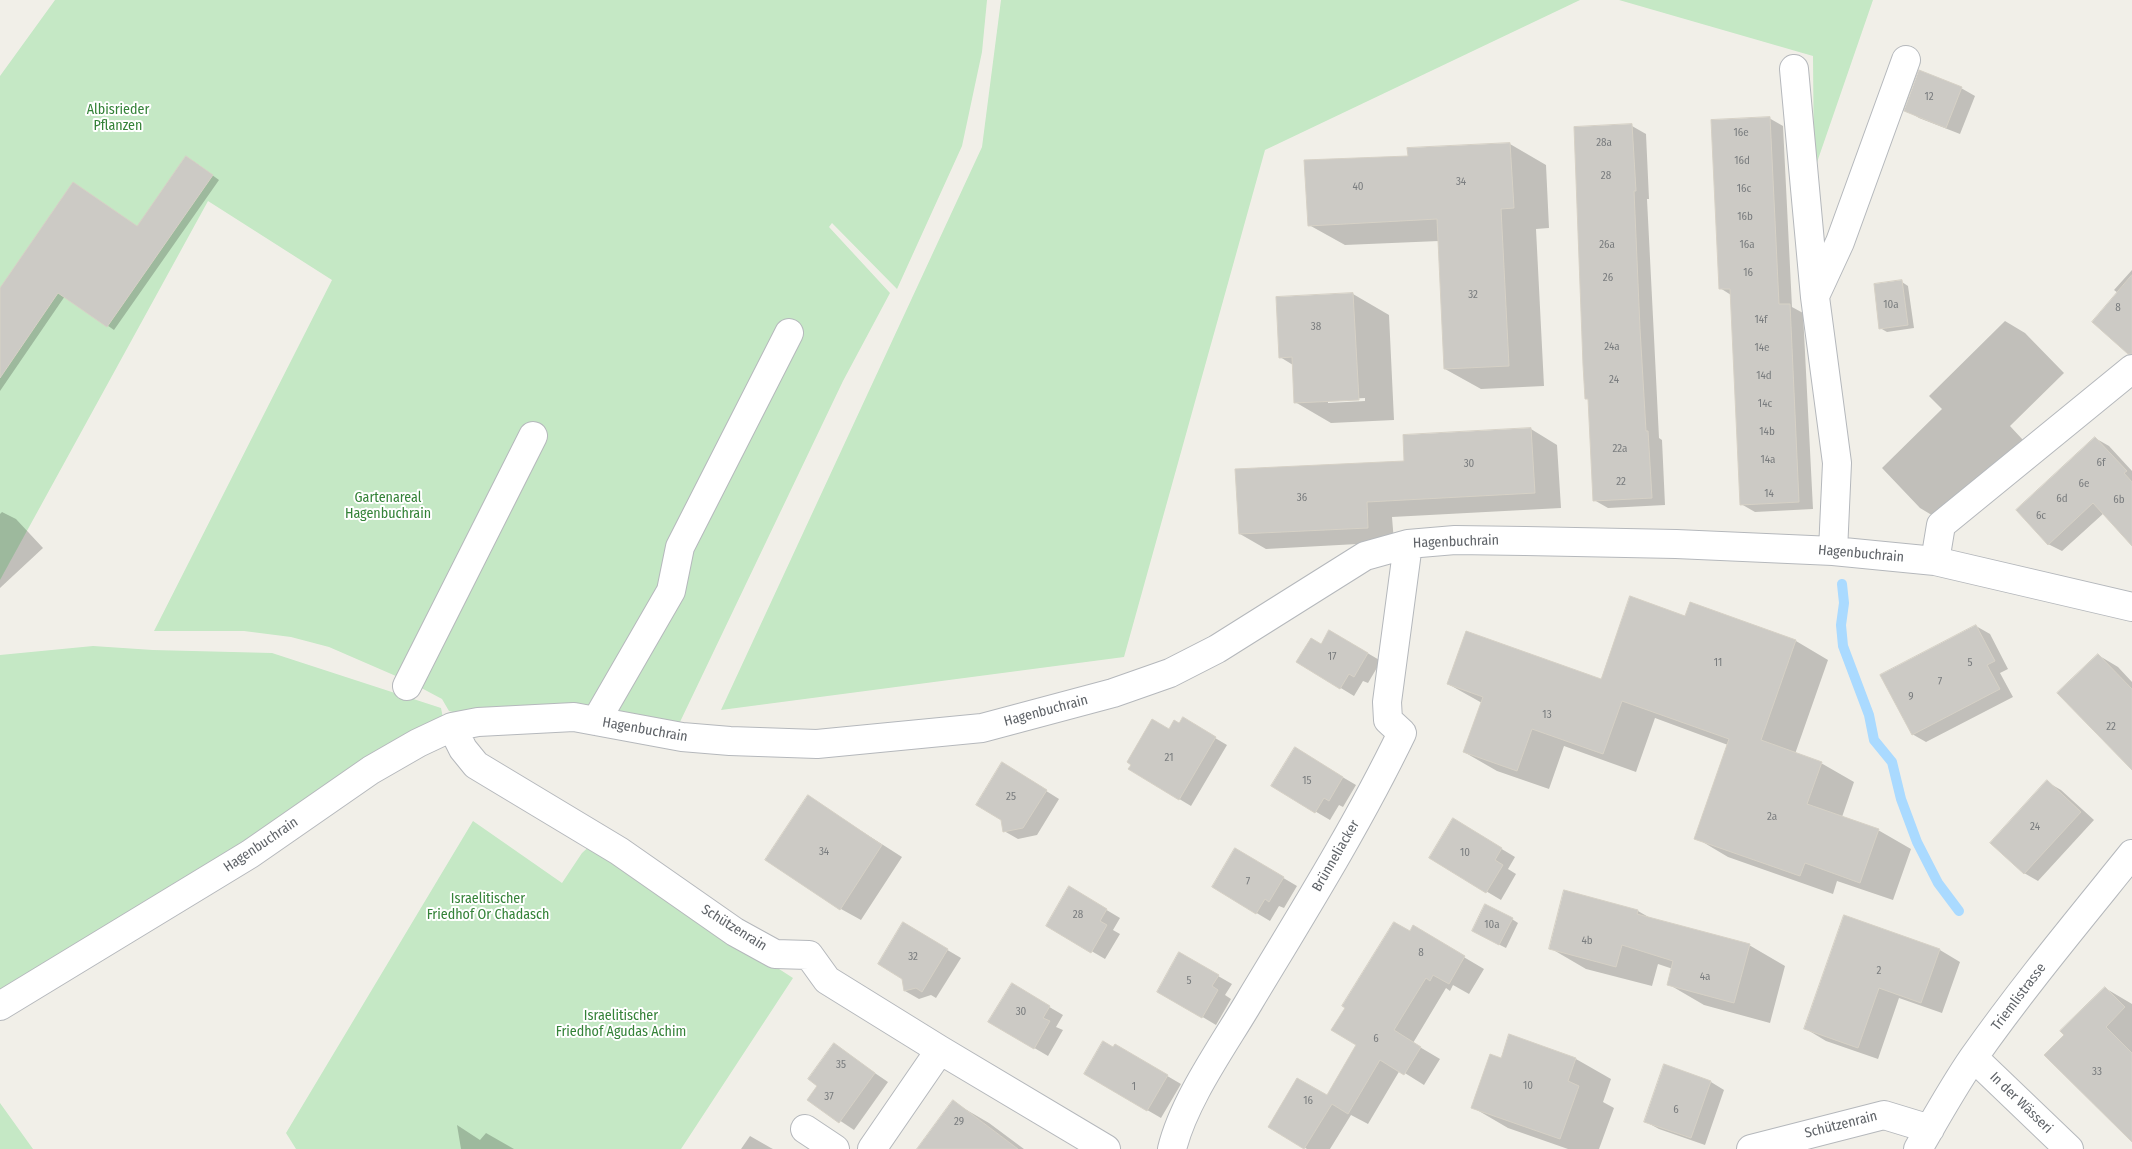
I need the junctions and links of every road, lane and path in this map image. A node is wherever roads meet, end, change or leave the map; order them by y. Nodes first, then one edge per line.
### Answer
1 (1906, 60) dead end
2 (1794, 69) dead end
3 (1815, 297) junction
4 (789, 333) dead end
5 (2132, 369) edge
6 (534, 436) dead end
7 (1408, 544) junction
8 (1833, 551) junction
9 (1935, 561) junction
10 (2132, 607) edge
11 (406, 686) dead end
12 (596, 721) junction
13 (452, 727) junction
14 (2132, 854) edge
15 (0, 1006) edge
16 (940, 1050) junction
17 (1974, 1058) junction
18 (804, 1128) dead end
19 (1924, 1139) edge
20 (835, 1149) edge
21 (872, 1149) edge
22 (1106, 1149) edge
23 (1172, 1149) edge
24 (1751, 1149) edge
25 (2069, 1149) edge

1 - 3 street
2 - 3 street
3 - 8 street
4 - 12 street
5 - 9 street
6 - 11 street
7 - 8 street, Hagenbuchrain
7 - 12 street, Hagenbuchrain
7 - 23 street, Brünneliacker
8 - 9 street, Hagenbuchrain
9 - 10 street, Hagenbuchrain
12 - 13 street, Hagenbuchrain
13 - 15 street, Hagenbuchrain
13 - 16 street, Schützenrain
14 - 17 street, Triemlistrasse
16 - 21 street
16 - 22 street, Schützenrain
17 - 19 street, Triemlistrasse
17 - 25 street, In der Wässeri
18 - 20 street
19 - 24 street, Schützenrain

